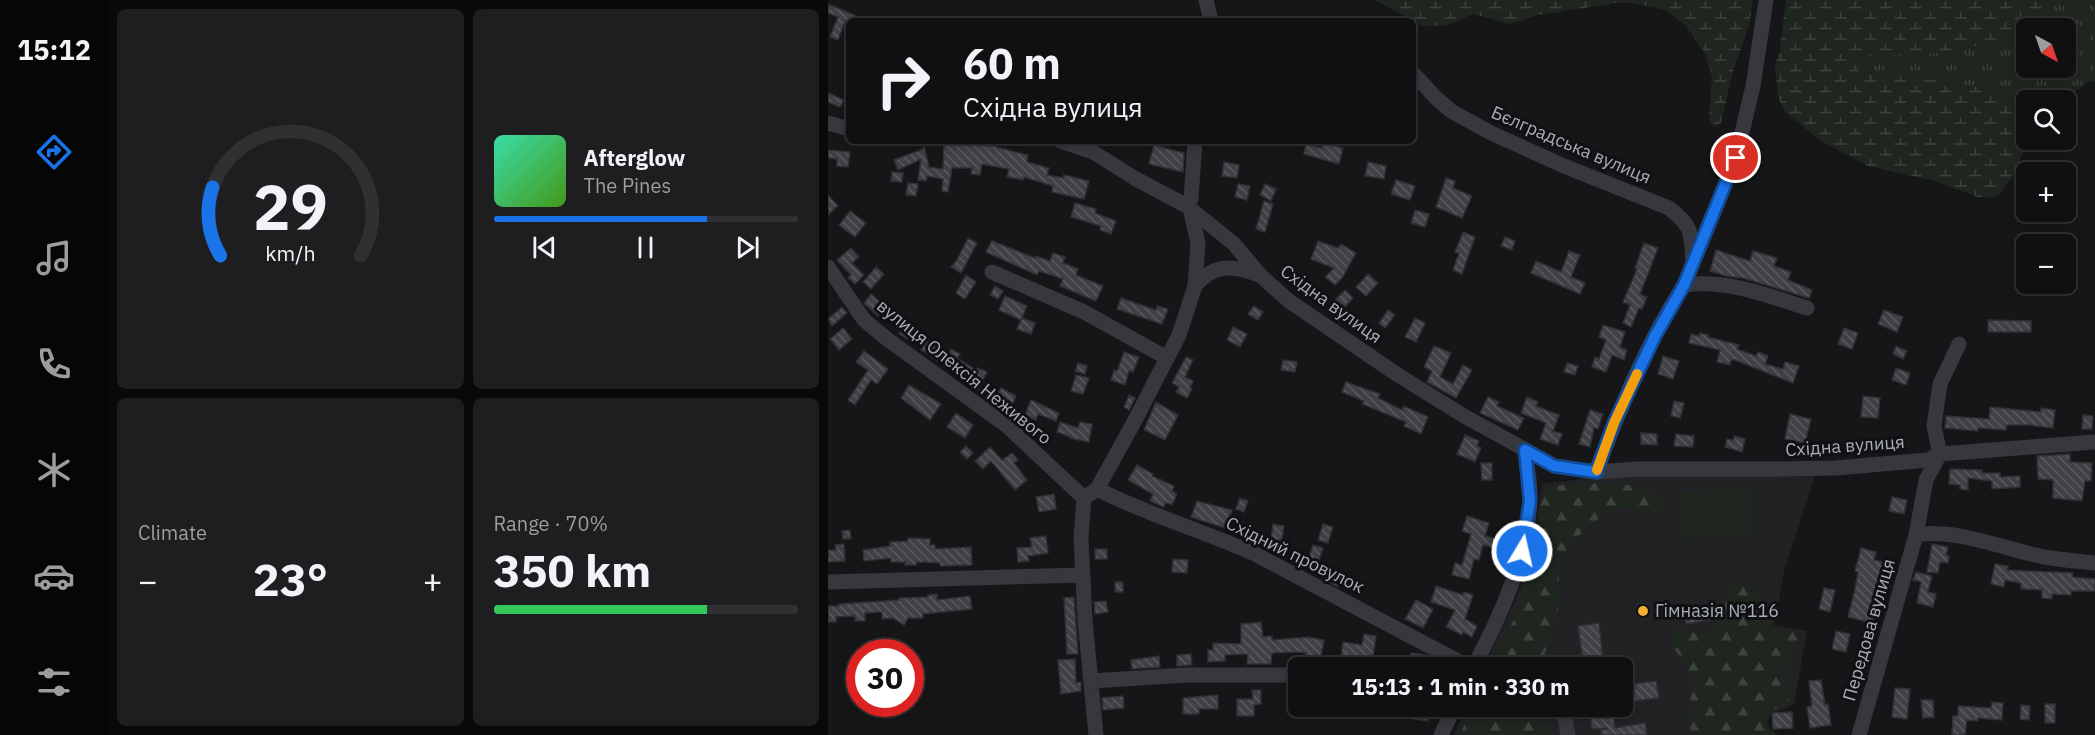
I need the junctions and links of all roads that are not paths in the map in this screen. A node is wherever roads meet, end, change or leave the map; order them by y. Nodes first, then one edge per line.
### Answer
1 (1206, 0) edge
2 (1766, 0) edge
3 (1211, 18) edge
4 (1416, 76) edge
5 (828, 123) edge
6 (846, 128) edge
7 (1069, 144) edge
8 (1195, 144) edge
9 (1189, 207) junction
10 (1693, 262) junction
11 (828, 267) edge
12 (992, 272) dead end
13 (1261, 276) junction
14 (1195, 285) junction
15 (1684, 285) junction
16 (1807, 308) dead end
17 (1959, 344) dead end
18 (1167, 358) junction
19 (2095, 442) edge
20 (1525, 450) junction
21 (1940, 454) junction
22 (1596, 472) junction
23 (1090, 494) junction
24 (1916, 535) junction
25 (2095, 563) edge
26 (1083, 575) junction
27 (828, 582) edge
28 (1451, 657) edge
29 (1478, 657) edge
30 (1288, 675) edge
31 (1091, 681) junction
32 (1450, 717) edge
33 (1565, 717) edge
34 (1095, 735) edge
35 (1441, 735) edge
36 (1568, 735) edge
37 (1859, 735) edge

1 - 3 street
2 - 10 street
4 - 10 street, Бєлградська вулиця
5 - 6 street
7 - 9 street, Східна вулиця
8 - 9 street
9 - 13 street, Східна вулиця
9 - 14 street
10 - 15 street
11 - 23 street, вулиця Олексія Неживого
12 - 18 street
13 - 14 street
13 - 20 street, Східна вулиця
14 - 18 street
15 - 16 street
15 - 22 street
17 - 21 street
18 - 23 street
19 - 21 street, Східна вулиця
20 - 22 street, Східна вулиця
20 - 29 street, Східний провулок
21 - 22 street, Східна вулиця
21 - 24 street, Передова вулиця
23 - 26 street
23 - 28 street, Східний провулок
24 - 25 street
24 - 37 street, Передова вулиця
26 - 27 street
26 - 31 street
30 - 31 street
31 - 34 street
32 - 35 street
33 - 36 street

